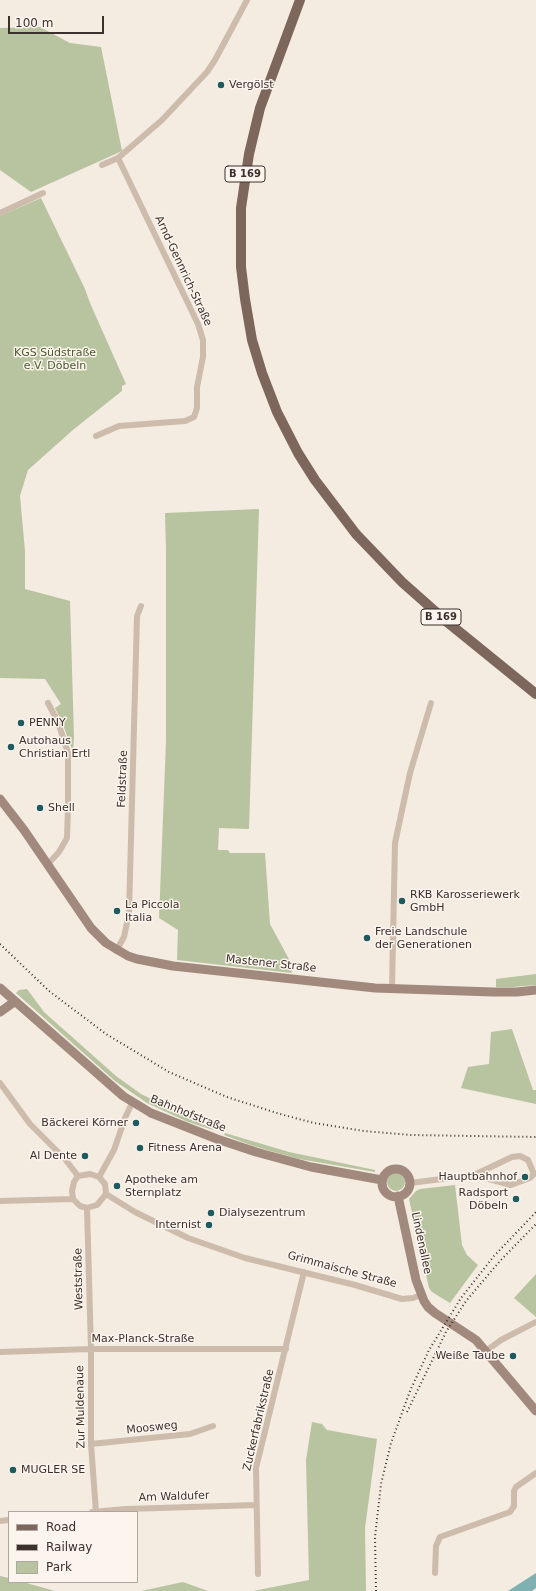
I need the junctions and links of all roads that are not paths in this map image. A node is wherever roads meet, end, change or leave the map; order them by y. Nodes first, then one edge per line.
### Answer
1 (247, 0) edge
2 (300, 0) edge
3 (118, 158) junction
4 (102, 165) dead end
5 (43, 193) dead end
6 (0, 213) edge
7 (96, 436) dead end
8 (142, 606) dead end
9 (535, 694) edge
10 (48, 703) dead end
11 (431, 703) dead end
12 (0, 799) edge
13 (48, 864) junction
14 (116, 951) junction
15 (0, 988) edge
16 (392, 988) junction
17 (536, 990) edge
18 (14, 1002) junction
19 (0, 1012) edge
20 (0, 1083) edge
21 (132, 1102) junction
22 (474, 1175) junction
23 (78, 1176) junction
24 (99, 1176) junction
25 (382, 1180) junction
26 (410, 1183) junction
27 (106, 1194) junction
28 (398, 1196) junction
29 (73, 1199) junction
30 (0, 1201) edge
31 (87, 1208) junction
32 (304, 1272) junction
33 (421, 1295) junction
34 (536, 1322) edge
35 (91, 1349) junction
36 (286, 1349) junction
37 (486, 1351) junction
38 (0, 1352) edge
39 (536, 1411) edge
40 (213, 1426) dead end
41 (91, 1444) junction
42 (536, 1473) edge
43 (256, 1505) junction
44 (96, 1511) edge
45 (104, 1511) edge
46 (435, 1573) dead end
47 (258, 1574) dead end

1 - 3 street
2 - 9 main road, B 169
3 - 4 street
3 - 7 street, Arnd-Gennrich-Straße
5 - 6 street
8 - 14 street, Feldstraße
10 - 13 street
11 - 16 street
12 - 13 main road, Mastener Straße
13 - 14 main road, Mastener Straße
14 - 16 main road, Mastener Straße
15 - 18 main road, Bahnhofstraße
16 - 17 main road, Mastener Straße
18 - 19 main road
18 - 21 main road, Bahnhofstraße
20 - 23 street
21 - 24 street
21 - 25 main road, Bahnhofstraße
22 - 22 street
22 - 26 street
23 - 24 street
23 - 29 street
24 - 27 street
25 - 26 main road
25 - 28 main road
26 - 28 main road
27 - 31 street
27 - 32 street, Grimmaische Straße
28 - 33 main road, Lindenallee
29 - 30 street
29 - 31 street
31 - 35 street, Weststraße
32 - 33 street, Grimmaische Straße
32 - 36 street, Zuckerfabrikstraße
33 - 37 main road
34 - 37 street
35 - 36 street, Max-Planck-Straße
35 - 38 street, Max-Planck-Straße
35 - 41 street, Zur Muldenaue
36 - 43 street, Zuckerfabrikstraße
37 - 39 main road
40 - 41 street, Moosweg
41 - 44 street, Zur Muldenaue
42 - 46 street
43 - 45 street, Am Waldufer
43 - 47 street, Zuckerfabrikstraße

